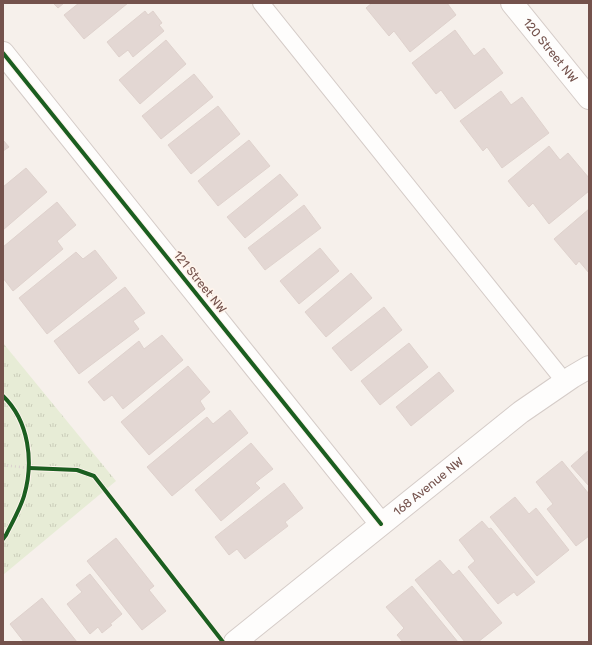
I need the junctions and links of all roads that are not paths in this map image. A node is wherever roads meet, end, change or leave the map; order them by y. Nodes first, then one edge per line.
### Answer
1 (260, 3) edge
2 (512, 3) edge
3 (3, 53) edge
4 (589, 98) edge
5 (589, 367) edge
6 (565, 382) junction
7 (381, 524) junction
8 (235, 642) edge

1 - 6 lane
2 - 4 street, 120 Street NW
3 - 7 street, 121 Street NW
5 - 6 street, 168 Avenue NW
6 - 7 street, 168 Avenue NW
7 - 8 street, 168 Avenue NW

